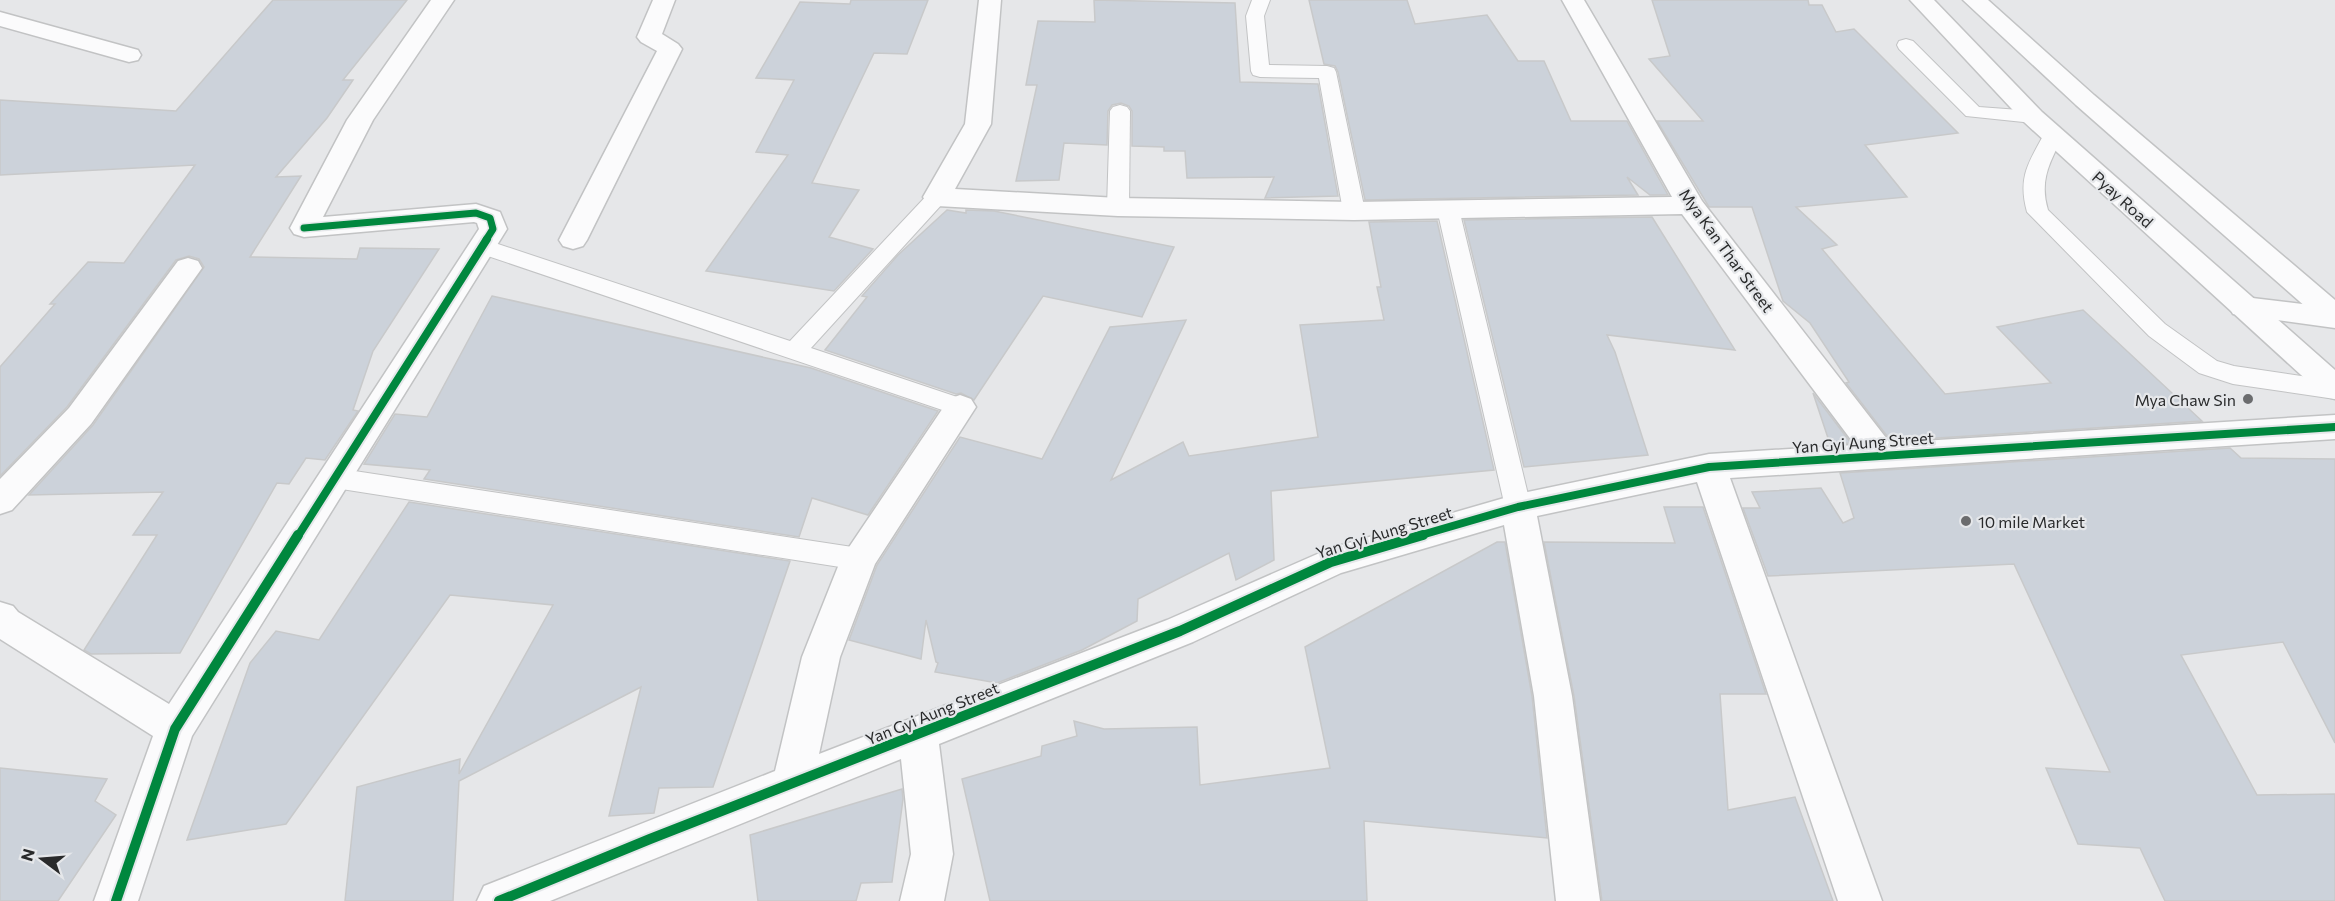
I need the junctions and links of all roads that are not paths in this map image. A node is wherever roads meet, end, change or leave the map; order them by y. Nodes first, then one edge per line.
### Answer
1 (443, 0) edge
2 (664, 0) edge
3 (990, 0) edge
4 (1261, 0) edge
5 (1573, 0) edge
6 (1921, 0) edge
7 (1974, 0) edge
8 (0, 19) edge
9 (1906, 45) dead end
10 (129, 56) dead end
11 (1120, 111) dead end
12 (2033, 117) junction
13 (2053, 136) junction
14 (937, 197) junction
15 (1690, 205) junction
16 (1118, 207) junction
17 (1448, 209) junction
18 (1354, 211) junction
19 (573, 240) dead end
20 (481, 246) junction
21 (188, 268) dead end
22 (2244, 307) junction
23 (2335, 317) edge
24 (794, 352) junction
25 (2335, 389) edge
26 (960, 407) joint
27 (2335, 427) edge
28 (1882, 456) junction
29 (1709, 467) junction
30 (335, 478) junction
31 (0, 501) edge
32 (1518, 507) junction
33 (859, 559) junction
34 (0, 617) edge
35 (175, 729) junction
36 (918, 735) junction
37 (792, 784) junction
38 (116, 901) edge
39 (499, 901) edge
40 (922, 901) edge
41 (1578, 901) edge
42 (1860, 901) edge

1 - 20 main road
2 - 19 main road
3 - 14 main road
4 - 18 lane
5 - 15 main road, Mya Kan Thar Street
6 - 12 main road, Pyay Road
7 - 23 main road
8 - 10 main road
9 - 12 lane
11 - 16 lane
12 - 13 main road, Pyay Road
13 - 22 main road, Pyay Road
13 - 25 lane
14 - 16 main road
14 - 24 lane
15 - 17 main road
15 - 28 main road, Mya Kan Thar Street
16 - 18 main road
17 - 18 main road
17 - 32 lane
20 - 24 lane
20 - 30 main road
21 - 31 main road
22 - 23 main road
22 - 25 main road, Pyay Road
24 - 26 lane
26 - 33 main road
27 - 28 main road, Yan Gyi Aung Street
28 - 29 main road, Yan Gyi Aung Street
29 - 32 main road, Yan Gyi Aung Street
29 - 42 main road
30 - 33 lane
30 - 35 main road
32 - 36 main road, Yan Gyi Aung Street
32 - 41 main road
33 - 37 main road
34 - 35 main road
35 - 38 main road
36 - 37 main road, Yan Gyi Aung Street
36 - 40 main road
37 - 39 main road, Yan Gyi Aung Street

